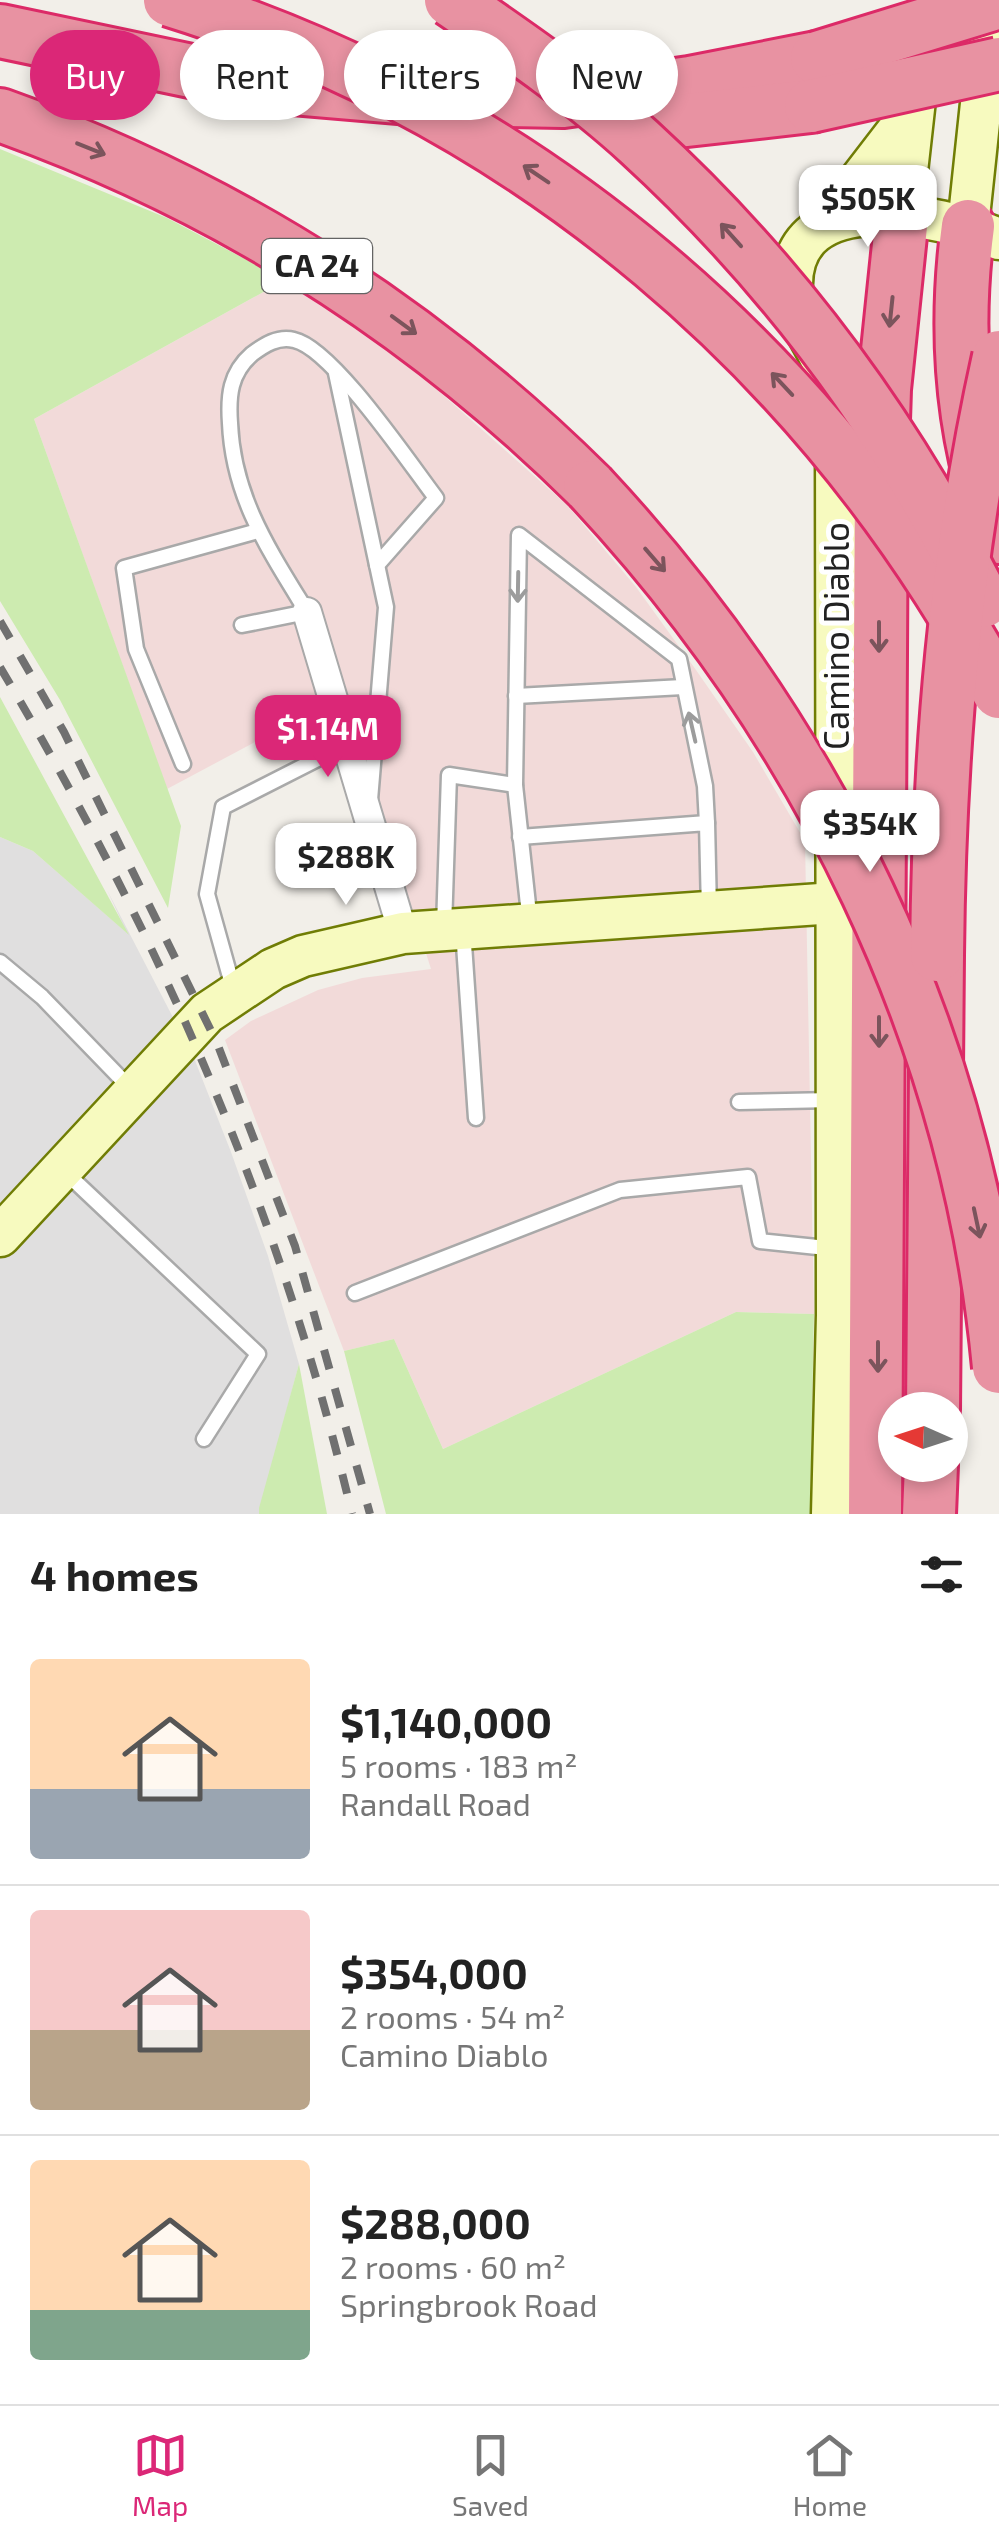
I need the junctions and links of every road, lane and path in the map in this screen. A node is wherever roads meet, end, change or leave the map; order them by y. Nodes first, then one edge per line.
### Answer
1 (170, 0) edge
2 (450, 0) edge
3 (926, 0) edge
4 (996, 1) edge
5 (0, 30) edge
6 (999, 64) edge
7 (814, 82) junction
8 (913, 110) junction
9 (0, 115) edge
10 (902, 216) junction
11 (826, 224) junction
12 (984, 232) edge
13 (999, 358) edge
14 (335, 368) junction
15 (258, 531) junction
16 (999, 537) edge
17 (377, 564) junction
18 (306, 612) junction
19 (242, 625) dead end
20 (999, 634) edge
21 (683, 686) junction
22 (999, 692) edge
23 (516, 696) junction
24 (348, 744) junction
25 (182, 764) dead end
26 (515, 785) junction
27 (369, 816) junction
28 (707, 824) junction
29 (520, 836) junction
30 (835, 903) junction
31 (708, 911) junction
32 (530, 924) junction
33 (453, 930) junction
34 (403, 934) junction
35 (0, 962) edge
36 (234, 992) junction
37 (132, 1090) junction
38 (837, 1100) junction
39 (739, 1102) dead end
40 (476, 1118) dead end
41 (60, 1168) junction
42 (0, 1236) edge
43 (836, 1249) junction
44 (355, 1293) dead end
45 (999, 1366) edge
46 (933, 1392) edge
47 (204, 1439) dead end
48 (931, 1482) edge
49 (832, 1514) edge
50 (875, 1514) edge
51 (929, 1514) edge

22 -> 1 highway, bridge
20 -> 2 highway, bridge
3 - 8 street
4 - 7 highway, bridge
4 - 12 street
5 - 7 highway
6 - 7 highway, bridge
8 - 10 street
8 - 11 street, Camino Diablo
9 -> 45 highway, CA 24, bridge
10 - 11 street
10 - 12 street
10 -> 50 highway
11 - 30 street, Camino Diablo
12 - 16 highway
13 - 46 highway, bridge
14 - 15 lane
14 - 17 lane
14 - 17 lane
15 - 18 lane
15 - 25 lane
17 - 27 lane
18 - 19 lane
18 - 24 street
21 - 23 lane
21 -> 23 lane
28 -> 21 lane
23 - 26 lane
24 - 27 street
24 - 36 lane
26 - 29 lane
26 - 33 lane
27 - 34 street
28 - 29 lane
28 - 31 lane
29 - 32 lane
30 - 31 street
30 - 38 street, Camino Diablo
31 - 32 street
32 - 33 street
33 - 34 street
33 - 40 lane
34 - 36 street
35 - 37 lane
36 - 37 street
37 - 41 street
38 - 39 lane
38 - 43 street, Camino Diablo
41 - 42 street
41 - 47 lane
43 - 44 lane
43 - 49 street, Camino Diablo
48 - 51 highway

